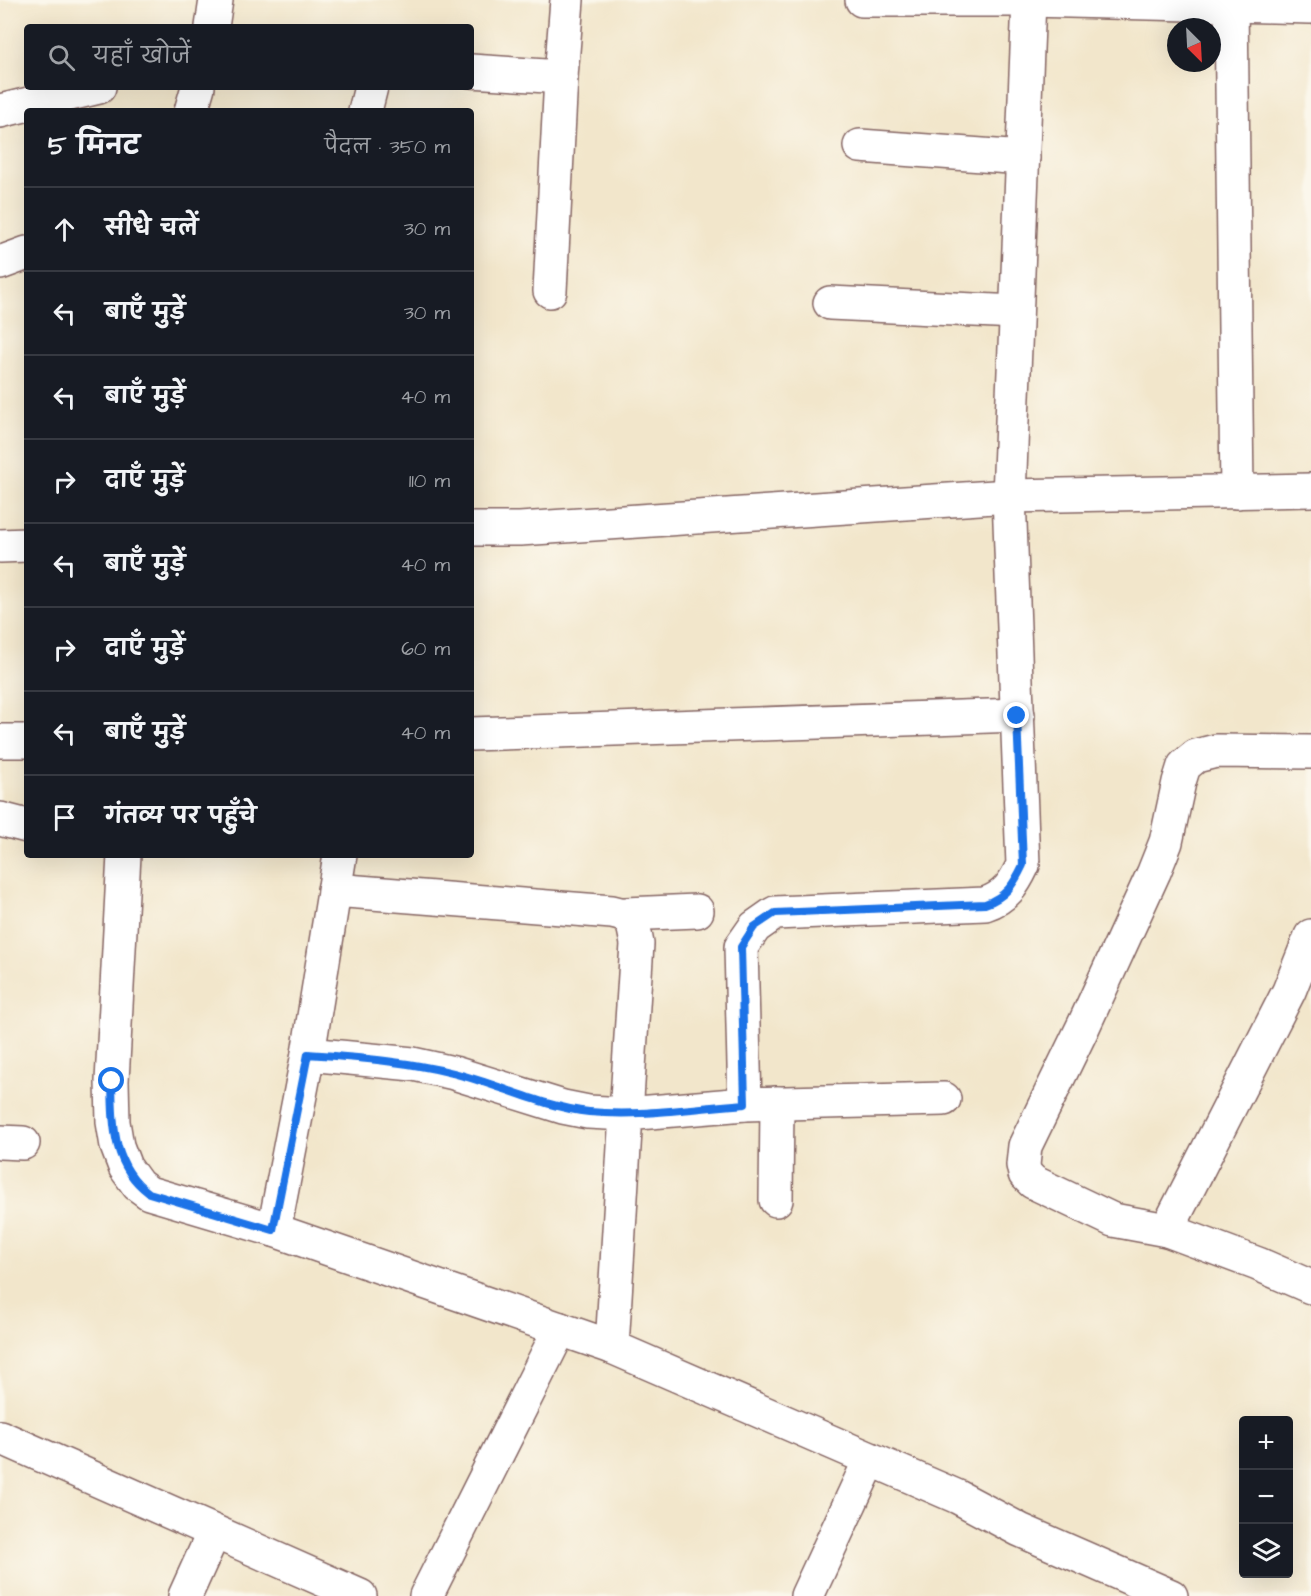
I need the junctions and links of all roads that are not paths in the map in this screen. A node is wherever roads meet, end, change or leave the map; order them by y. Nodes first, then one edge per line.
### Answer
1 (216, 0) edge
2 (567, 0) edge
3 (862, 0) edge
4 (1029, 0) edge
5 (1231, 6) junction
6 (1311, 8) edge
7 (212, 24) edge
8 (474, 71) edge
9 (561, 77) junction
10 (87, 90) edge
11 (197, 90) edge
12 (370, 90) edge
13 (192, 108) edge
14 (366, 108) edge
15 (0, 111) edge
16 (860, 146) dead end
17 (1023, 158) junction
18 (24, 254) edge
19 (0, 263) edge
20 (550, 291) dead end
21 (830, 303) dead end
22 (1016, 312) junction
23 (1311, 490) edge
24 (1237, 492) junction
25 (1009, 496) junction
26 (474, 529) edge
27 (24, 545) edge
28 (0, 546) edge
29 (1017, 716) junction
30 (474, 734) edge
31 (0, 741) edge
32 (24, 741) edge
33 (1311, 752) edge
34 (0, 819) edge
35 (24, 825) edge
36 (124, 858) edge
37 (339, 858) edge
38 (334, 890) junction
39 (697, 911) dead end
40 (626, 915) junction
41 (1311, 936) edge
42 (1300, 996) edge
43 (308, 1054) junction
44 (944, 1099) dead end
45 (777, 1103) junction
46 (745, 1104) junction
47 (626, 1114) junction
48 (776, 1200) dead end
49 (273, 1230) junction
50 (1167, 1230) junction
51 (1311, 1287) edge
52 (560, 1329) junction
53 (612, 1347) junction
54 (0, 1437) edge
55 (870, 1460) junction
56 (214, 1532) junction
57 (186, 1596) edge
58 (360, 1596) edge
59 (426, 1596) edge
60 (807, 1596) edge
61 (1171, 1596) edge

1 - 7 street
2 - 9 street
3 - 4 street
4 - 5 street
4 - 17 street
5 - 6 street
5 - 24 street
8 - 9 street
9 - 20 street
10 - 15 street
11 - 13 street
12 - 14 street
16 - 17 street
17 - 22 street
18 - 19 street
21 - 22 street
22 - 25 street
23 - 24 street
24 - 25 street
25 - 26 street
25 - 29 street
27 - 28 street
29 - 30 street
29 - 46 street
31 - 32 street
33 - 50 street
34 - 35 street
36 - 49 street
37 - 38 street
38 - 40 street
38 - 43 street
39 - 40 street
40 - 47 street
41 - 42 street
42 - 50 street
43 - 47 street
43 - 49 street
44 - 45 street
45 - 46 street
45 - 48 street
46 - 47 street
47 - 53 street
49 - 52 street
50 - 51 street
52 - 53 street
52 - 59 street
53 - 55 street
54 - 56 street
55 - 60 street
55 - 61 street
56 - 57 street
56 - 58 street

